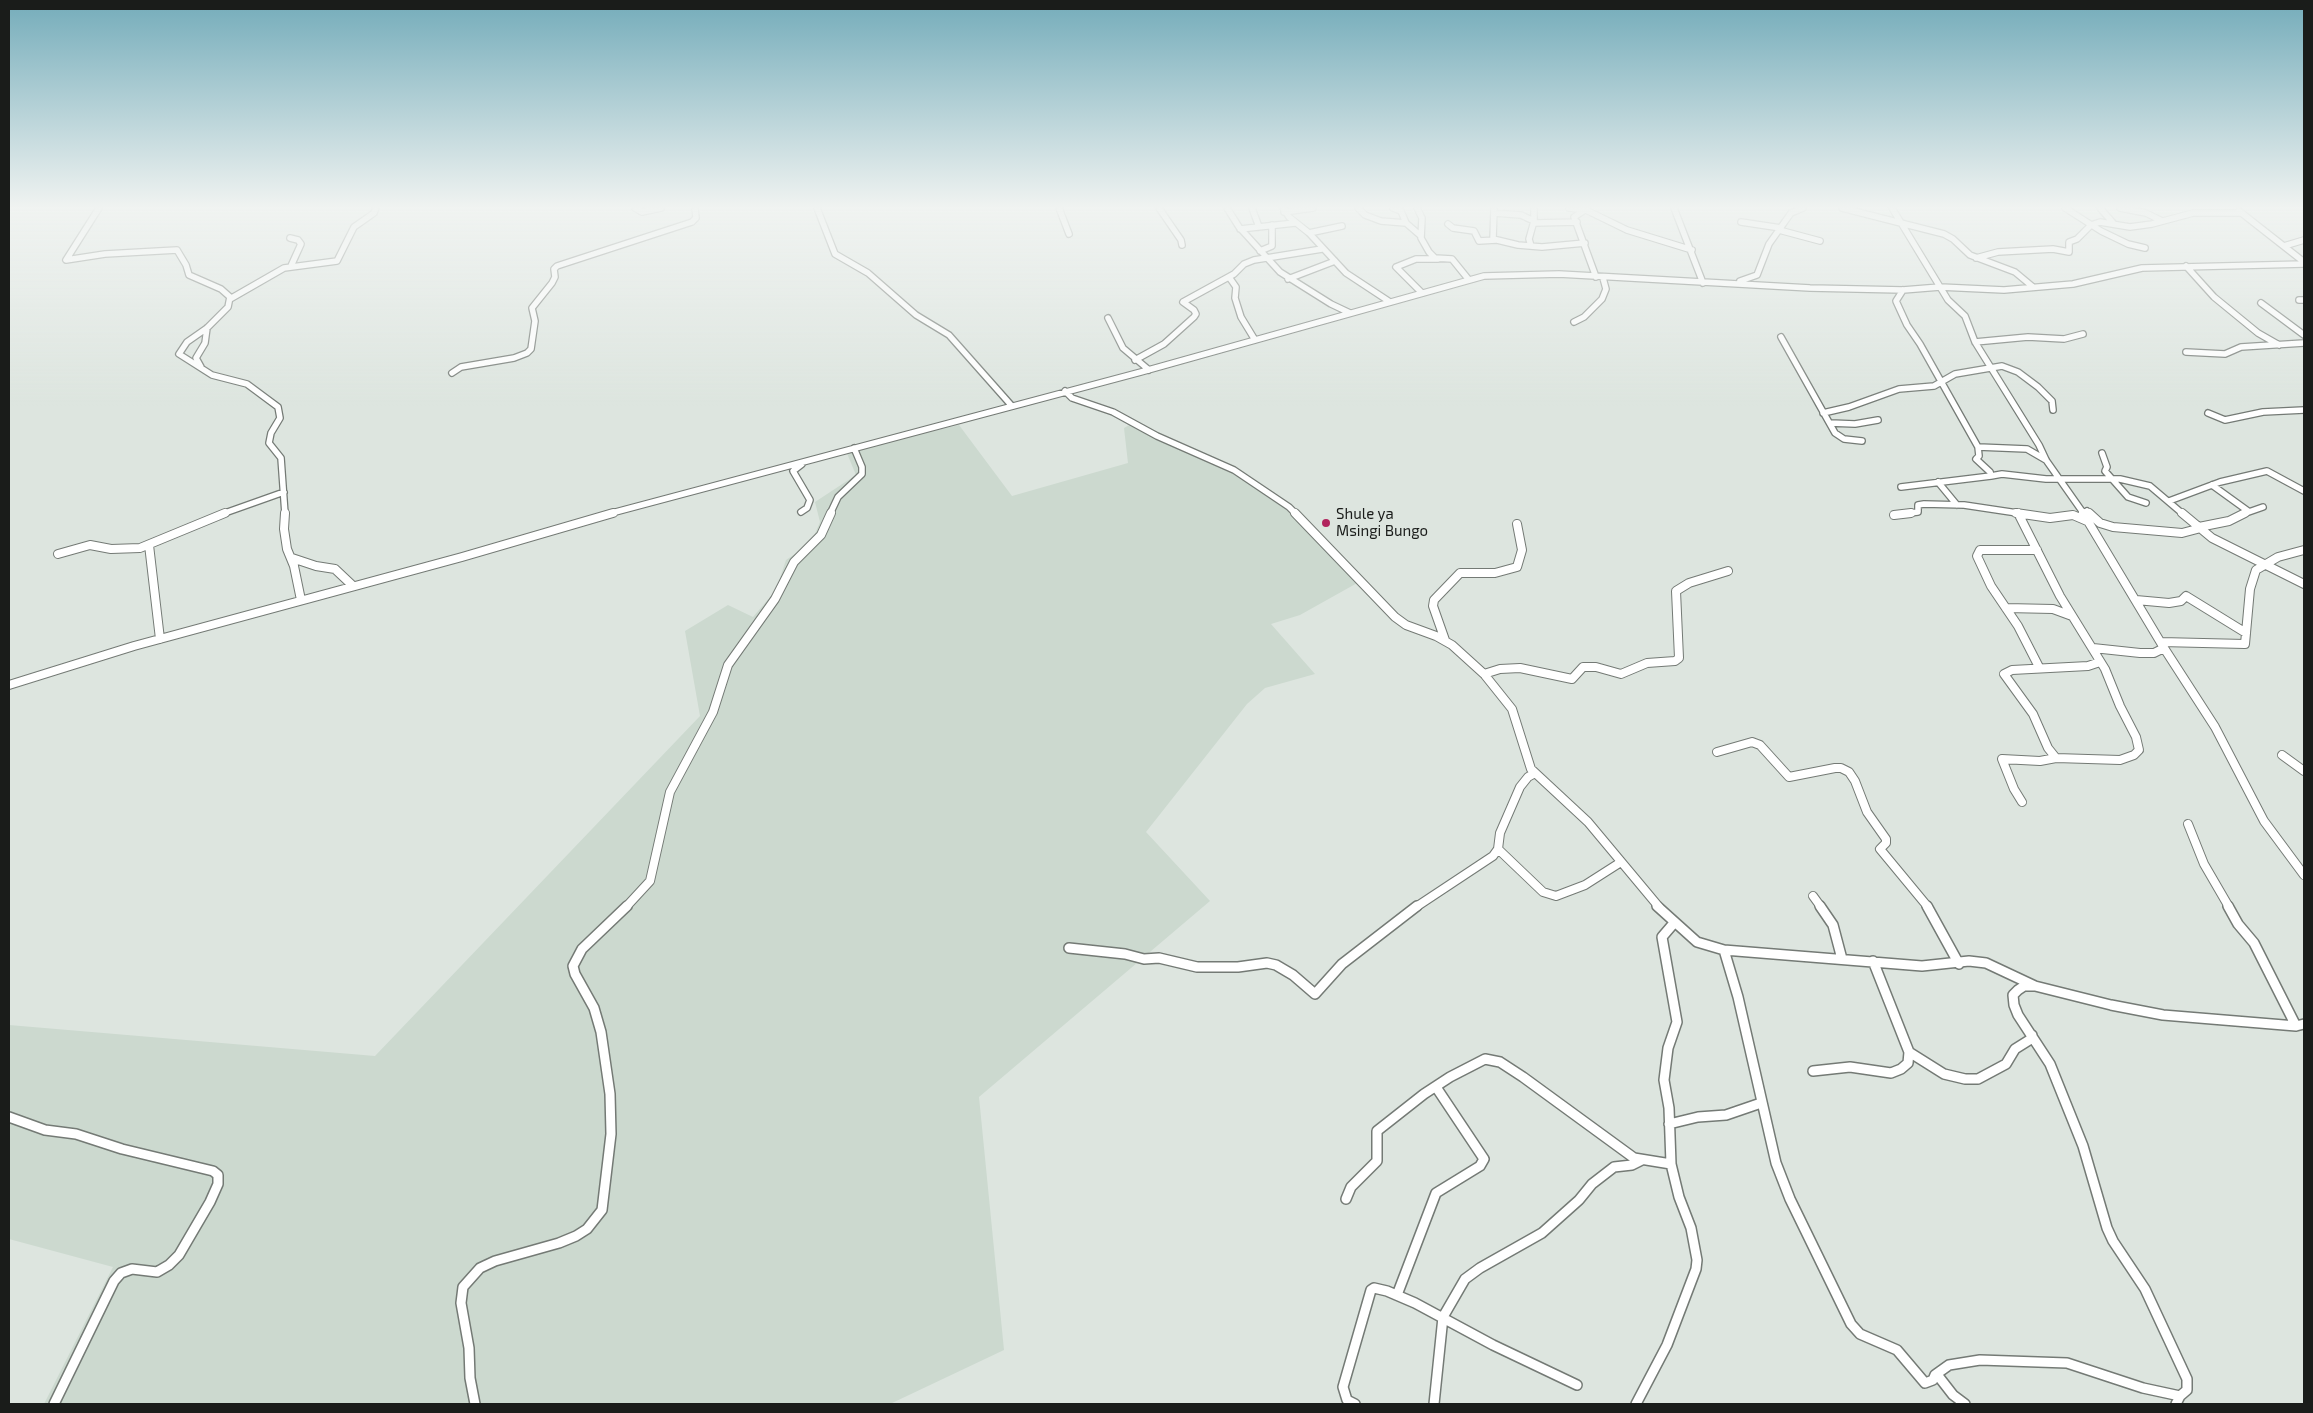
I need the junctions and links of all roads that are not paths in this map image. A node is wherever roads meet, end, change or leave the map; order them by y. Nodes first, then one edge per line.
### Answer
1 (188, 274) edge
2 (272, 274) edge
3 (555, 274) edge
4 (870, 274) edge
5 (1233, 274) edge
6 (1283, 274) edge
7 (1301, 274) edge
8 (1348, 274) edge
9 (1403, 274) edge
10 (1464, 274) edge
11 (1597, 274) edge
12 (1701, 274) edge
13 (1757, 274) edge
14 (1932, 274) edge
15 (2017, 274) edge
16 (2118, 274) edge
17 (2193, 274) edge
18 (1229, 277) junction
19 (1599, 278) junction
20 (1288, 279) junction
21 (1469, 280) junction
22 (1704, 283) junction
23 (1728, 284) junction
24 (1940, 287) junction
25 (2033, 287) junction
26 (1903, 290) junction
27 (1421, 292) junction
28 (230, 299) junction
29 (1390, 302) junction
30 (2261, 303) dead end
31 (1350, 313) junction
32 (1108, 318) dead end
33 (1574, 322) dead end
34 (207, 328) junction
35 (2083, 334) dead end
36 (2304, 335) edge
37 (1781, 337) dead end
38 (1255, 340) junction
39 (1975, 342) junction
40 (2304, 343) edge
41 (2279, 345) junction
42 (2186, 352) dead end
43 (1134, 360) junction
44 (1991, 368) junction
45 (1148, 370) junction
46 (204, 371) junction
47 (452, 373) dead end
48 (1940, 382) junction
49 (1065, 391) junction
50 (1011, 404) junction
51 (2053, 410) dead end
52 (2304, 410) edge
53 (1823, 413) junction
54 (2208, 413) dead end
55 (1878, 420) dead end
56 (1830, 423) junction
57 (1862, 441) dead end
58 (1978, 447) junction
59 (854, 448) junction
60 (2102, 453) dead end
61 (810, 459) junction
62 (2046, 460) junction
63 (1991, 476) junction
64 (2060, 478) junction
65 (2113, 479) junction
66 (1938, 482) junction
67 (2212, 485) junction
68 (1901, 487) dead end
69 (2304, 491) edge
70 (284, 492) junction
71 (2169, 501) junction
72 (2146, 503) dead end
73 (1957, 505) junction
74 (2263, 507) dead end
75 (2248, 511) junction
76 (801, 512) dead end
77 (2018, 513) junction
78 (1894, 515) dead end
79 (2087, 521) junction
80 (1517, 524) dead end
81 (2200, 527) junction
82 (149, 545) junction
83 (2037, 550) junction
84 (2304, 550) edge
85 (58, 554) dead end
86 (292, 558) junction
87 (2266, 564) junction
88 (1728, 571) dead end
89 (2304, 584) edge
90 (353, 586) junction
91 (301, 600) junction
92 (2136, 600) junction
93 (2006, 608) junction
94 (2072, 616) junction
95 (2246, 634) junction
96 (160, 639) junction
97 (1445, 640) junction
98 (2163, 645) junction
99 (2094, 648) junction
100 (2100, 662) junction
101 (2039, 667) junction
102 (1484, 674) junction
103 (9, 685) edge
104 (1717, 752) dead end
105 (2282, 755) dead end
106 (2056, 758) junction
107 (2304, 771) edge
108 (1535, 773) junction
109 (2022, 802) dead end
110 (2188, 824) dead end
111 (1498, 849) junction
112 (1621, 862) junction
113 (2304, 875) edge
114 (1813, 896) dead end
115 (1674, 923) junction
116 (1069, 948) dead end
117 (1724, 950) junction
118 (1842, 959) junction
119 (1873, 961) junction
120 (1959, 964) junction
121 (2035, 986) junction
122 (2300, 1025) edge
123 (2032, 1035) junction
124 (1909, 1052) junction
125 (1812, 1071) dead end
126 (1436, 1087) junction
127 (1760, 1103) junction
128 (9, 1117) edge
129 (1669, 1124) junction
130 (1642, 1160) junction
131 (1671, 1164) junction
132 (1346, 1199) dead end
133 (1397, 1295) junction
134 (1443, 1317) junction
135 (1935, 1375) junction
136 (1577, 1385) dead end
137 (2178, 1400) edge
138 (54, 1404) edge
139 (475, 1404) edge
140 (1355, 1404) edge
141 (1434, 1404) edge
142 (1636, 1404) edge
143 (1965, 1404) edge

1 - 28 street
2 - 28 street
3 - 47 street
4 - 50 street
5 - 18 street
6 - 20 street
7 - 20 street
8 - 29 street
9 - 27 street
10 - 21 street
11 - 19 street
12 - 22 street
13 - 23 street
14 - 24 street
15 - 25 street
16 - 25 street
17 - 41 street
18 - 38 street
18 - 43 street
19 - 21 street
19 - 22 street
19 - 33 street
20 - 31 street
21 - 27 street
22 - 23 street
23 - 26 street
24 - 25 street
24 - 26 street
24 - 39 street
26 - 48 street
27 - 29 street
28 - 34 street
29 - 31 street
30 - 36 street
31 - 38 street
32 - 43 street
34 - 46 street
34 - 46 street
35 - 39 street
37 - 53 street
38 - 45 street
39 - 44 street
40 - 41 street
41 - 42 street
43 - 45 street
44 - 48 street
44 - 51 street
44 - 62 street
45 - 49 street
46 - 70 street
48 - 53 street
48 - 58 street
49 - 50 street
49 - 97 street
50 - 59 street
52 - 54 street
53 - 56 street
55 - 56 street
56 - 57 street
58 - 62 street
58 - 63 street
59 - 61 street
59 - 139 street
60 - 65 street
61 - 76 street
61 - 90 street
62 - 64 street
63 - 64 street
63 - 66 street
64 - 65 street
64 - 79 street
64 - 81 street
65 - 71 street
65 - 72 street
66 - 68 street
66 - 73 street
67 - 69 street
67 - 71 street
67 - 75 street
70 - 82 street
70 - 86 street
71 - 81 street
73 - 77 street
73 - 78 street
74 - 75 street
75 - 81 street
77 - 79 street
77 - 83 street
79 - 92 street
80 - 97 street
81 - 87 street
82 - 85 street
82 - 96 street
83 - 93 street
83 - 94 street
84 - 87 street
86 - 90 street
86 - 91 street
87 - 89 street
87 - 95 street
88 - 102 street
90 - 91 street
91 - 96 street
92 - 95 street
92 - 98 street
93 - 94 street
93 - 101 street
94 - 99 street
95 - 98 street
96 - 103 street
97 - 102 street
98 - 99 street
98 - 113 street
99 - 100 street
100 - 101 street
100 - 106 street
101 - 106 street
102 - 108 street
104 - 120 street
105 - 107 street
106 - 109 street
108 - 111 street
108 - 112 street
110 - 122 street
111 - 112 street
111 - 116 street
112 - 115 street
114 - 118 street
115 - 117 street
115 - 129 street
117 - 118 street
117 - 127 street
118 - 119 street
119 - 120 street
119 - 124 street
120 - 121 street
121 - 122 street
121 - 123 street
123 - 124 street
123 - 137 street
124 - 125 street
126 - 130 street
126 - 132 street
126 - 133 street
127 - 129 street
127 - 135 street
128 - 138 street
129 - 131 street
130 - 131 street
130 - 134 street
131 - 142 street
133 - 134 street
133 - 140 street
134 - 136 street
134 - 141 street
135 - 137 street
135 - 143 street

